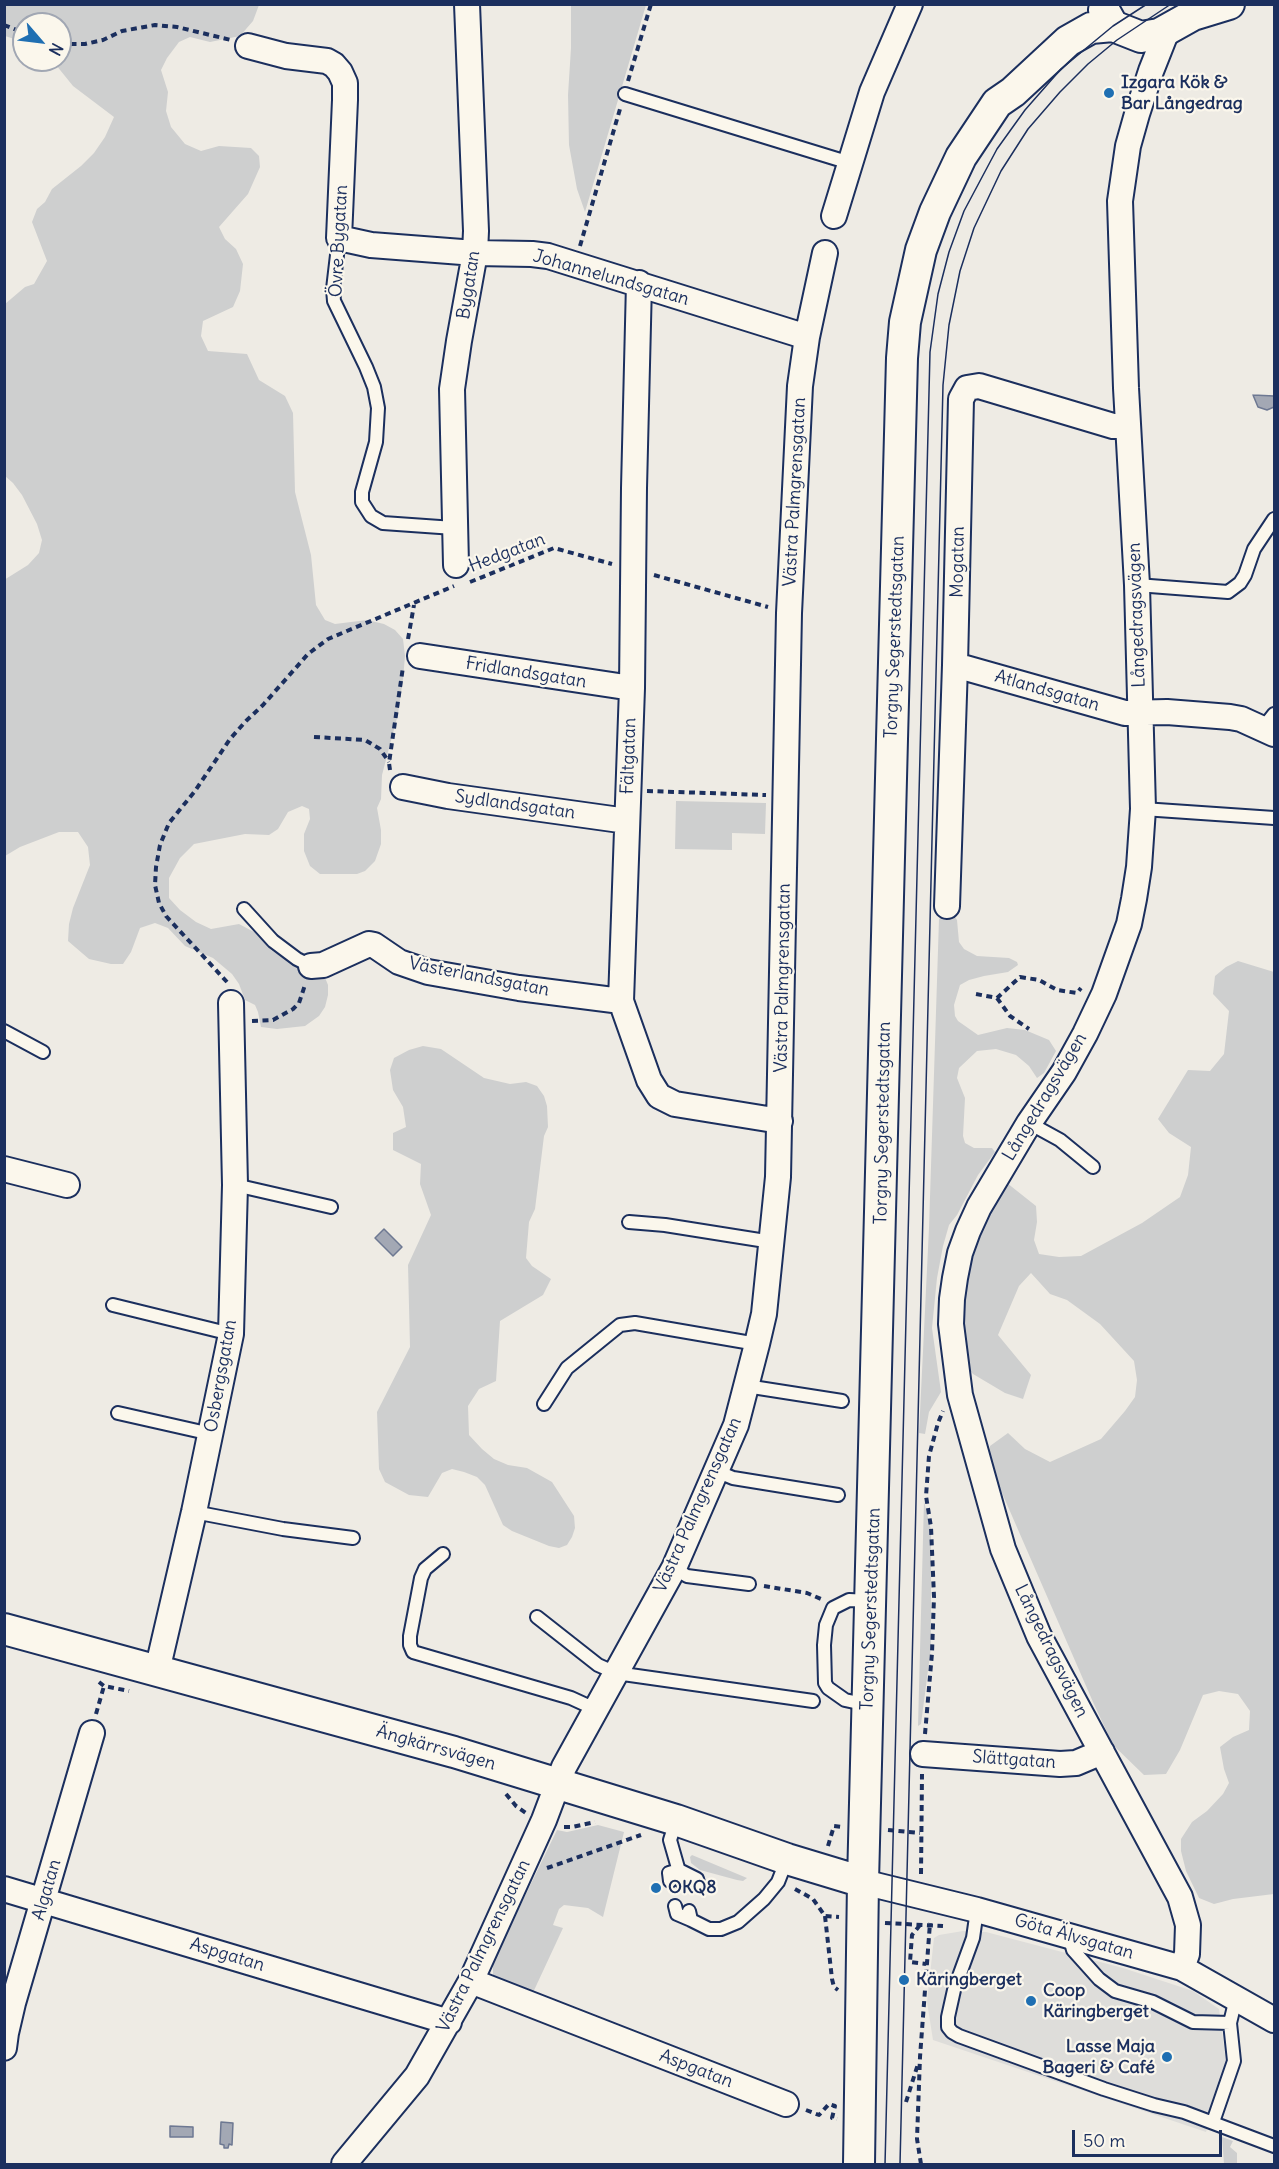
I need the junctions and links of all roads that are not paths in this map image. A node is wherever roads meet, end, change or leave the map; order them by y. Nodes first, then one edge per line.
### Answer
1 (467, 4) edge
2 (910, 4) edge
3 (1089, 4) edge
4 (1229, 4) edge
5 (1170, 16) edge
6 (1116, 22) edge
7 (248, 46) road end
8 (1151, 71) junction
9 (625, 94) road end
10 (997, 103) junction
11 (850, 163) junction
12 (834, 216) dead end
13 (339, 238) junction
14 (476, 253) junction
15 (825, 253) dead end
16 (639, 283) junction
17 (807, 337) junction
18 (1128, 426) junction
19 (1275, 519) edge
20 (454, 528) junction
21 (460, 577) road end
22 (1137, 585) junction
23 (410, 655) road end
24 (955, 665) junction
25 (632, 688) junction
26 (1140, 713) junction
27 (1271, 725) edge
28 (403, 787) road end
29 (1143, 809) junction
30 (1275, 818) edge
31 (627, 821) junction
32 (947, 906) dead end
33 (244, 909) dead end
34 (311, 966) joint
35 (621, 1001) junction
36 (231, 1003) dead end
37 (4, 1031) edge
38 (43, 1052) dead end
39 (780, 1121) junction
40 (1029, 1123) junction
41 (1093, 1167) dead end
42 (4, 1169) edge
43 (67, 1185) dead end
44 (235, 1185) junction
45 (331, 1207) dead end
46 (629, 1221) dead end
47 (772, 1242) junction
48 (113, 1305) dead end
49 (231, 1334) junction
50 (757, 1344) junction
51 (746, 1386) junction
52 (842, 1401) dead end
53 (544, 1404) dead end
54 (118, 1413) dead end
55 (211, 1434) junction
56 (716, 1471) junction
57 (838, 1495) dead end
58 (194, 1512) junction
59 (353, 1538) dead end
60 (442, 1554) dead end
61 (674, 1568) junction
62 (749, 1584) road end
63 (871, 1602) junction
64 (537, 1617) dead end
65 (4, 1629) edge
66 (157, 1671) junction
67 (616, 1672) junction
68 (813, 1701) dead end
69 (869, 1705) junction
70 (595, 1709) junction
71 (92, 1732) road end
72 (1102, 1752) junction
73 (923, 1754) road end
74 (558, 1784) junction
75 (676, 1820) junction
76 (787, 1859) junction
77 (863, 1882) junction
78 (699, 1886) dead end
79 (4, 1888) edge
80 (44, 1901) junction
81 (675, 1906) dead end
82 (977, 1910) junction
83 (706, 1915) dead end
84 (709, 1929) junction
85 (1069, 1935) junction
86 (1182, 1968) junction
87 (471, 1981) junction
88 (1236, 1998) junction
89 (1275, 2020) edge
90 (449, 2022) junction
91 (1230, 2023) junction
92 (4, 2048) edge
93 (786, 2104) road end
94 (1213, 2122) junction
95 (1275, 2146) edge
96 (344, 2164) edge
97 (859, 2164) edge

1 - 14 street, Bygatan
2 - 11 street
3 - 10 street, Torgny Segerstedtsgatan
4 - 5 street, Torgny Segerstedtsgatan
5 - 6 street, Torgny Segerstedtsgatan
5 - 8 street, Långedragsvägen
6 - 8 street
6 - 10 street, Torgny Segerstedtsgatan
7 - 13 street, Övre Bygatan
8 - 18 street, Långedragsvägen
9 - 11 lane
10 - 63 street, Torgny Segerstedtsgatan
11 - 12 street
13 - 14 street, Johannelundsgatan
13 - 20 lane, Övre Bygatan
14 - 16 street, Johannelundsgatan
14 - 20 street, Bygatan
15 - 17 street, Västra Palmgrensgatan
16 - 17 street, Johannelundsgatan
16 - 25 street, Fältgatan
17 - 39 street, Västra Palmgrensgatan
18 - 22 street, Långedragsvägen
18 - 24 street, Mogatan
19 - 22 lane
20 - 21 street, Bygatan
22 - 26 street, Långedragsvägen
23 - 25 street, Fridlandsgatan
24 - 26 street, Atlandsgatan
24 - 32 street, Mogatan
25 - 31 street, Fältgatan
26 - 27 street, Atlandsgatan
26 - 29 street, Långedragsvägen
28 - 31 street, Sydlandsgatan
29 - 30 lane
29 - 40 street, Långedragsvägen
31 - 35 street, Fältgatan
33 - 34 lane
34 - 35 street, Västerlandsgatan
35 - 39 street, Fältgatan
36 - 44 street, Osbergsgatan
37 - 38 lane
39 - 47 street, Västra Palmgrensgatan
40 - 41 lane
40 - 72 street, Långedragsvägen
42 - 43 street
44 - 45 lane
44 - 49 street, Osbergsgatan
46 - 47 lane
47 - 50 street, Västra Palmgrensgatan
48 - 49 lane
49 - 55 street, Osbergsgatan
50 - 51 street, Västra Palmgrensgatan
50 - 53 lane
51 - 52 lane
51 - 56 street, Västra Palmgrensgatan
54 - 55 lane
55 - 58 street, Osbergsgatan
56 - 57 lane
56 - 61 street, Västra Palmgrensgatan
58 - 59 lane
58 - 66 street, Osbergsgatan
60 - 70 lane
61 - 62 lane
61 - 67 street, Västra Palmgrensgatan
63 - 69 street, Torgny Segerstedtsgatan
63 - 69 lane
64 - 67 lane
65 - 66 street, Ängkärrsvägen
66 - 74 street, Ängkärrsvägen
67 - 68 lane
67 - 70 street, Västra Palmgrensgatan
69 - 77 street, Torgny Segerstedtsgatan
70 - 74 street, Västra Palmgrensgatan
71 - 80 street, Algatan
72 - 73 street, Slättgatan
72 - 86 street, Långedragsvägen
74 - 75 street, Ängkärrsvägen
74 - 87 street, Västra Palmgrensgatan
75 - 76 street, Ängkärrsvägen
75 - 78 lane
76 - 77 street, Ängkärrsvägen
76 - 84 lane
77 - 82 street, Göta Älvsgatan
77 - 97 street, Torgny Segerstedtsgatan
79 - 80 street, Aspgatan
80 - 90 street, Aspgatan
80 - 92 street, Algatan
81 - 84 lane
82 - 85 street, Göta Älvsgatan
82 - 94 lane
83 - 84 lane
85 - 86 street, Göta Älvsgatan
85 - 91 lane
86 - 88 street, Göta Älvsgatan
87 - 90 street, Västra Palmgrensgatan
87 - 93 street, Aspgatan
88 - 89 street, Göta Älvsgatan
88 - 91 lane
90 - 96 street, Västra Palmgrensgatan
91 - 94 lane
94 - 95 lane

